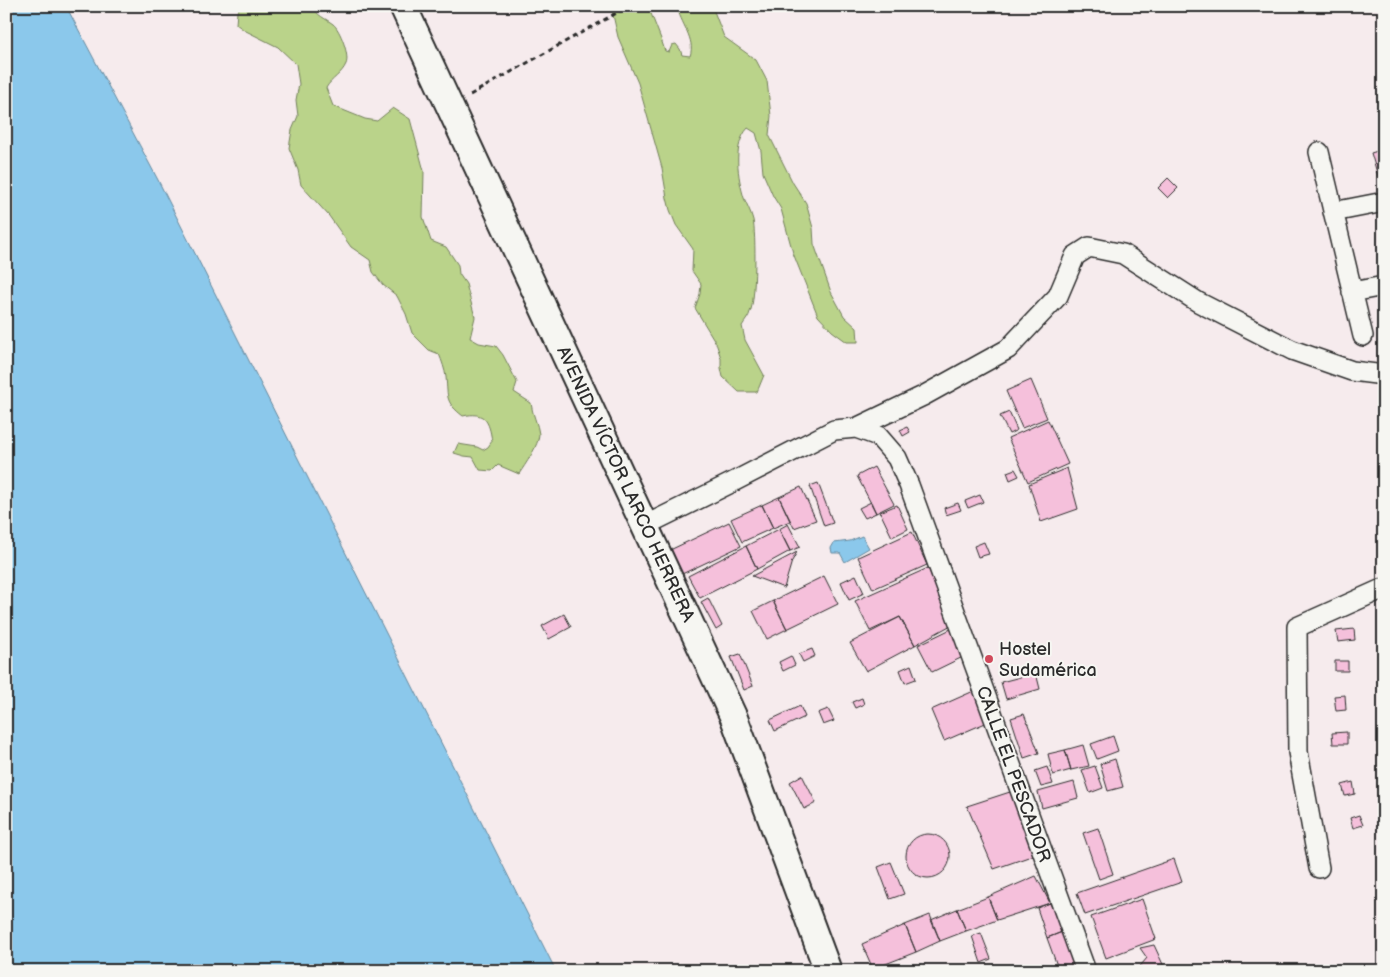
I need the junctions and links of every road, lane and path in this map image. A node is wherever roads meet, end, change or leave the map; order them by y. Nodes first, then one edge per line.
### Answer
1 (403, 6) edge
2 (629, 6) edge
3 (450, 106) junction
4 (1319, 152) dead end
5 (1384, 202) edge
6 (1333, 212) junction
7 (1384, 286) edge
8 (1352, 292) junction
9 (1363, 336) dead end
10 (1384, 375) edge
11 (856, 428) junction
12 (646, 525) junction
13 (1384, 588) edge
14 (1319, 868) dead end
15 (828, 971) edge
16 (1086, 971) edge

1 - 3 main road, AVENIDA VÍCTOR LARCO HERRERA
2 - 3 path
3 - 12 main road, AVENIDA VÍCTOR LARCO HERRERA
4 - 6 street
5 - 6 street
6 - 8 street
7 - 8 street
8 - 9 street
10 - 11 street
11 - 12 street
11 - 16 street, CALLE EL PESCADOR
12 - 15 main road, AVENIDA VÍCTOR LARCO HERRERA
13 - 14 street

